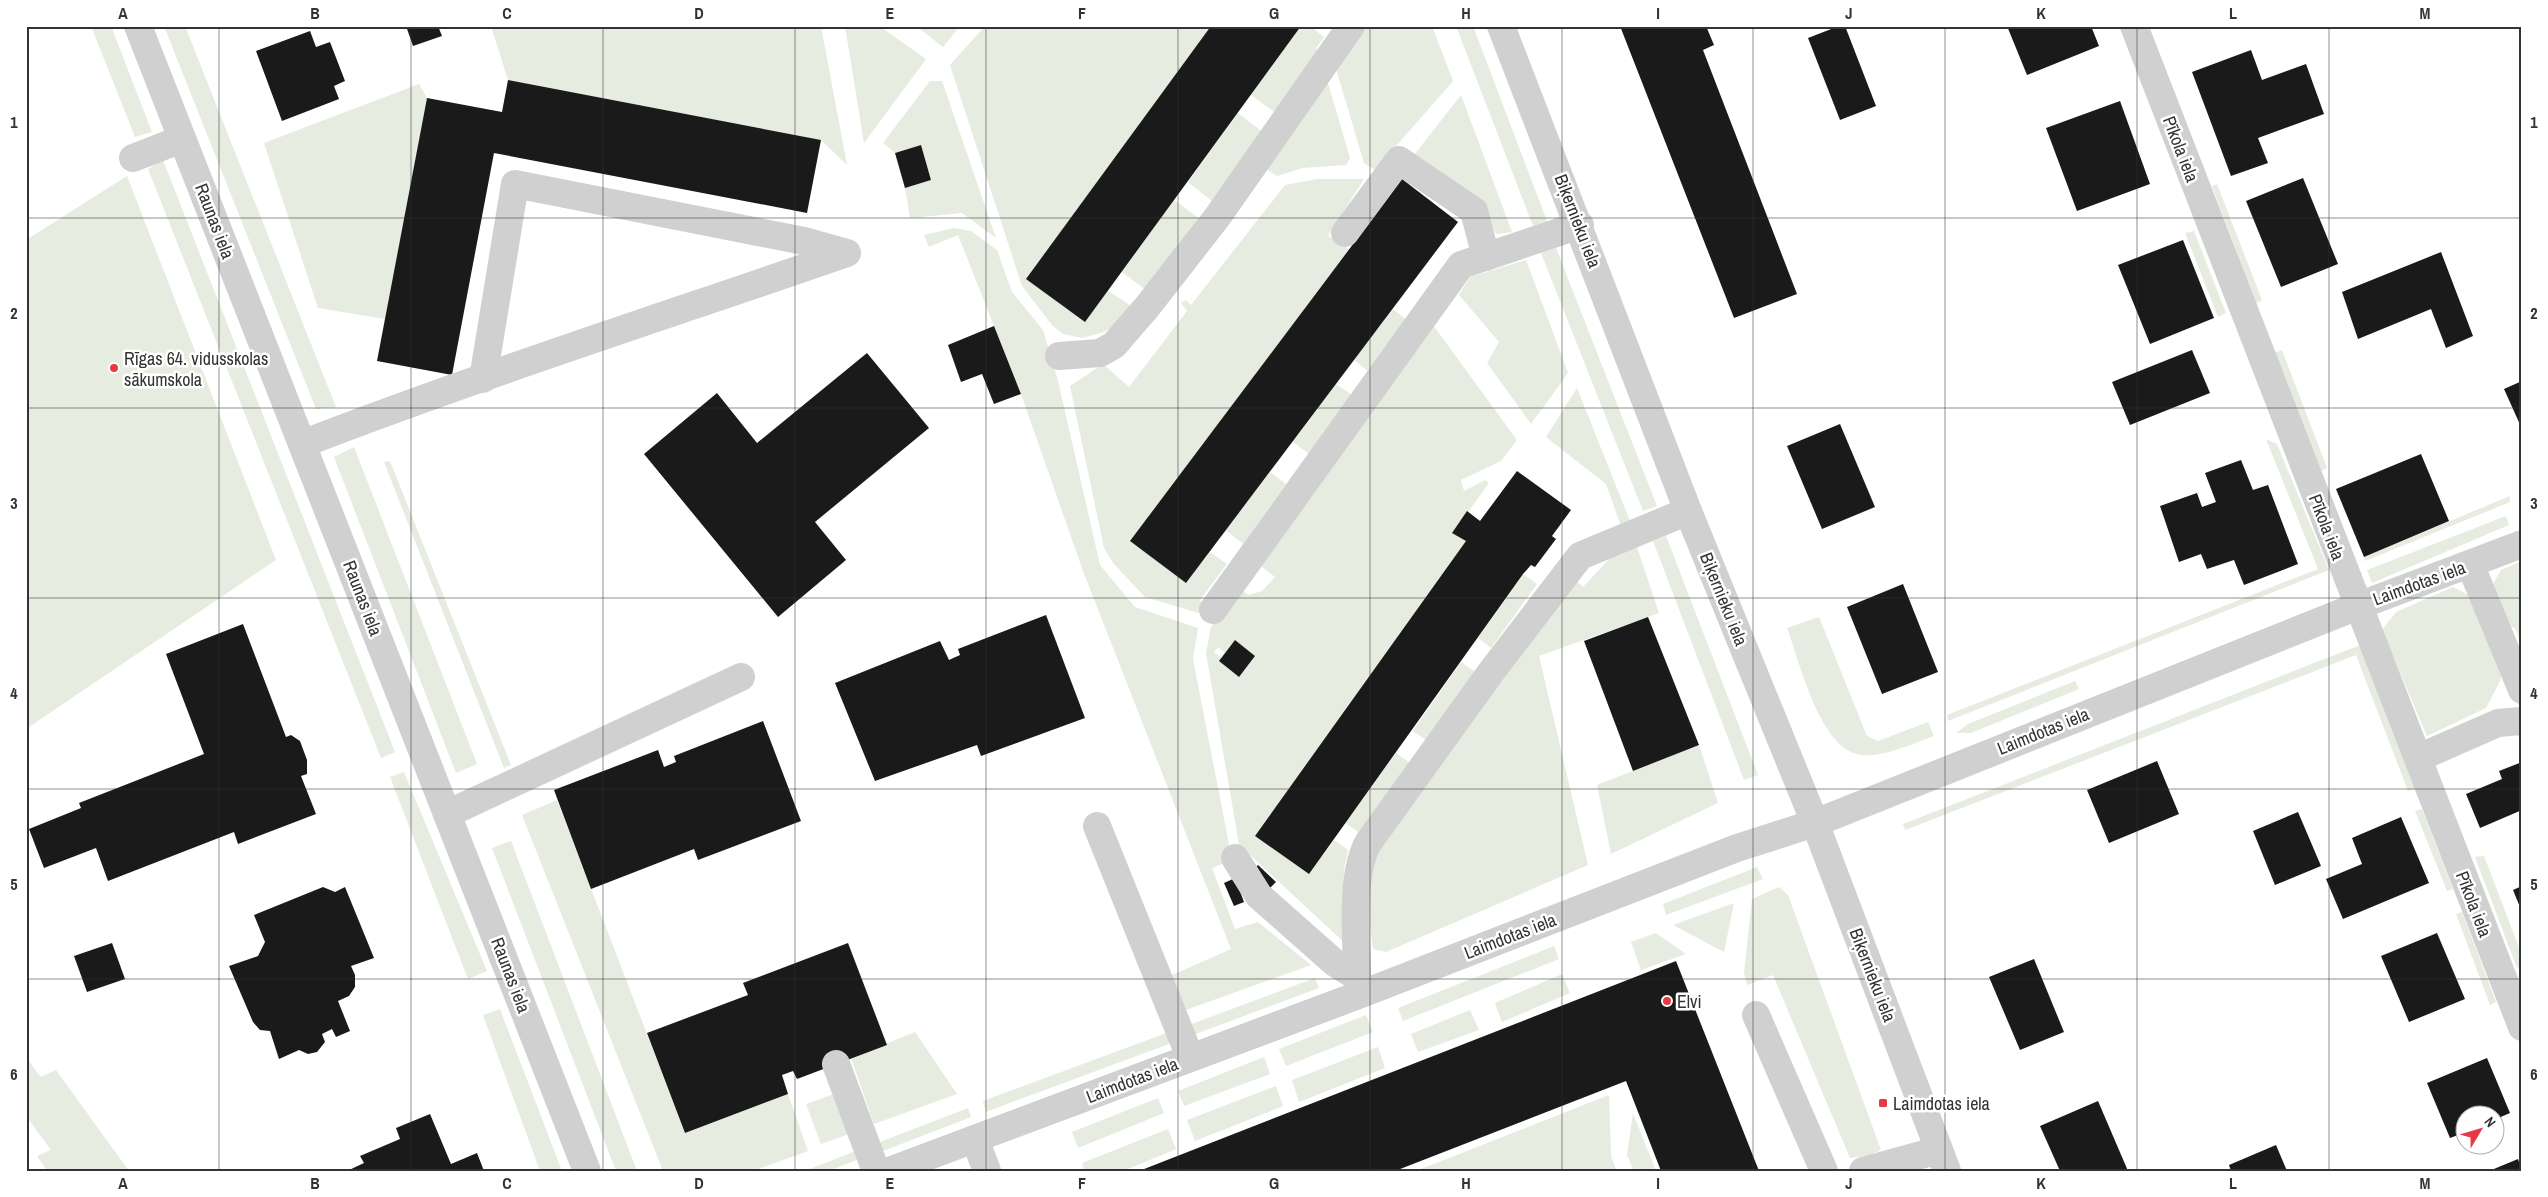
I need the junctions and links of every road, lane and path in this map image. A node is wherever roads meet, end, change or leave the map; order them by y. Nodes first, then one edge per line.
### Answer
1 (138, 26) edge
2 (1351, 26) edge
3 (1501, 26) edge
4 (2134, 26) edge
5 (182, 139) junction
6 (133, 158) dead end
7 (1580, 226) junction
8 (1345, 233) dead end
9 (1486, 256) junction
10 (1059, 356) dead end
11 (483, 379) junction
12 (302, 444) junction
13 (1688, 511) junction
14 (2522, 544) edge
15 (2470, 564) junction
16 (2358, 606) junction
17 (1213, 610) dead end
18 (741, 677) dead end
19 (2522, 690) edge
20 (2522, 721) edge
21 (2418, 758) junction
22 (448, 814) junction
23 (1815, 823) junction
24 (1097, 826) dead end
25 (1235, 858) dead end
26 (1360, 985) junction
27 (1756, 1015) dead end
28 (2522, 1027) edge
29 (1190, 1058) junction
30 (836, 1064) dead end
31 (975, 1140) junction
32 (1943, 1160) edge
33 (1818, 1169) edge
34 (587, 1171) edge
35 (876, 1171) edge
36 (889, 1171) edge
37 (987, 1171) edge
38 (1863, 1171) edge

1 - 5 street, Raunas iela
2 - 10 street
3 - 7 street, Biķernieku iela
4 - 16 street, Pīkola iela
5 - 6 street
5 - 12 street, Raunas iela
7 - 9 street
7 - 13 street, Biķernieku iela
8 - 9 street
9 - 17 street
11 - 11 street
11 - 12 street
12 - 22 street, Raunas iela
13 - 23 street, Biķernieku iela
13 - 26 street
14 - 15 street, Laimdotas iela
15 - 16 street, Laimdotas iela
15 - 19 street
16 - 21 street, Pīkola iela
16 - 23 street, Laimdotas iela
18 - 22 street
20 - 21 street
21 - 28 street, Pīkola iela
22 - 34 street, Raunas iela
23 - 26 street, Laimdotas iela
23 - 32 street, Biķernieku iela
24 - 29 street
25 - 26 street
26 - 29 street, Laimdotas iela
27 - 33 street
29 - 31 street, Laimdotas iela
30 - 35 street
31 - 36 street, Laimdotas iela
31 - 37 street
32 - 38 street

